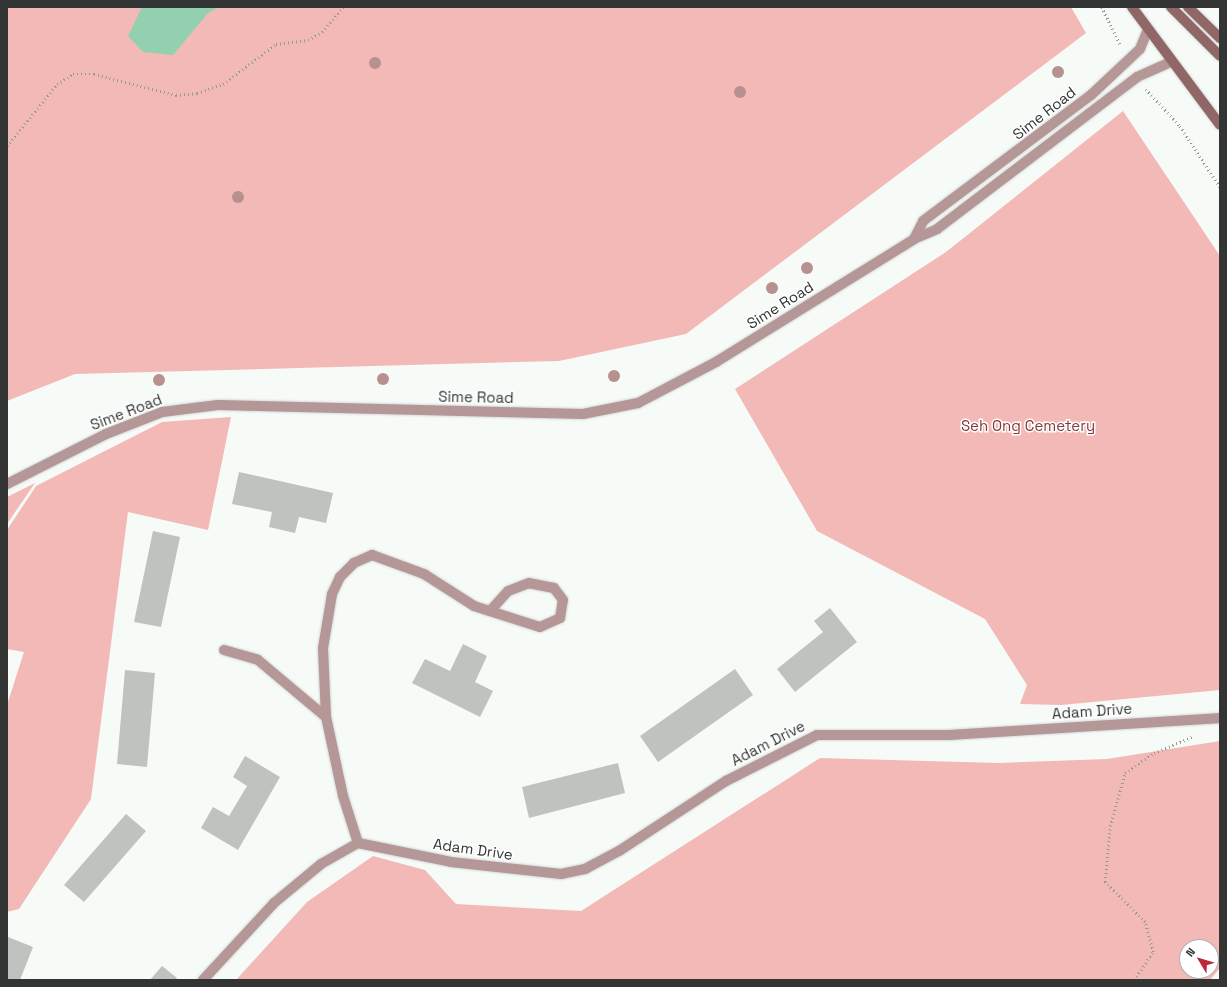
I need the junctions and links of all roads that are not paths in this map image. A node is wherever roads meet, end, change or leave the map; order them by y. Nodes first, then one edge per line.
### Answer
1 (1132, 7) edge
2 (1171, 7) edge
3 (1188, 7) edge
4 (1147, 32) junction
5 (1220, 38) edge
6 (1220, 56) edge
7 (1170, 62) junction
8 (1220, 125) edge
9 (914, 239) junction
10 (7, 484) edge
11 (490, 611) junction
12 (224, 650) dead end
13 (326, 717) junction
14 (1220, 718) edge
15 (358, 843) junction
16 (203, 980) edge

1 - 4 street
2 - 6 street
3 - 5 street
4 - 7 street
4 - 9 street, Sime Road
7 - 8 street
7 - 9 street, Sime Road
9 - 10 street, Sime Road
11 - 11 street
11 - 13 street
12 - 13 street
13 - 15 street
14 - 15 street, Adam Drive
15 - 16 street

